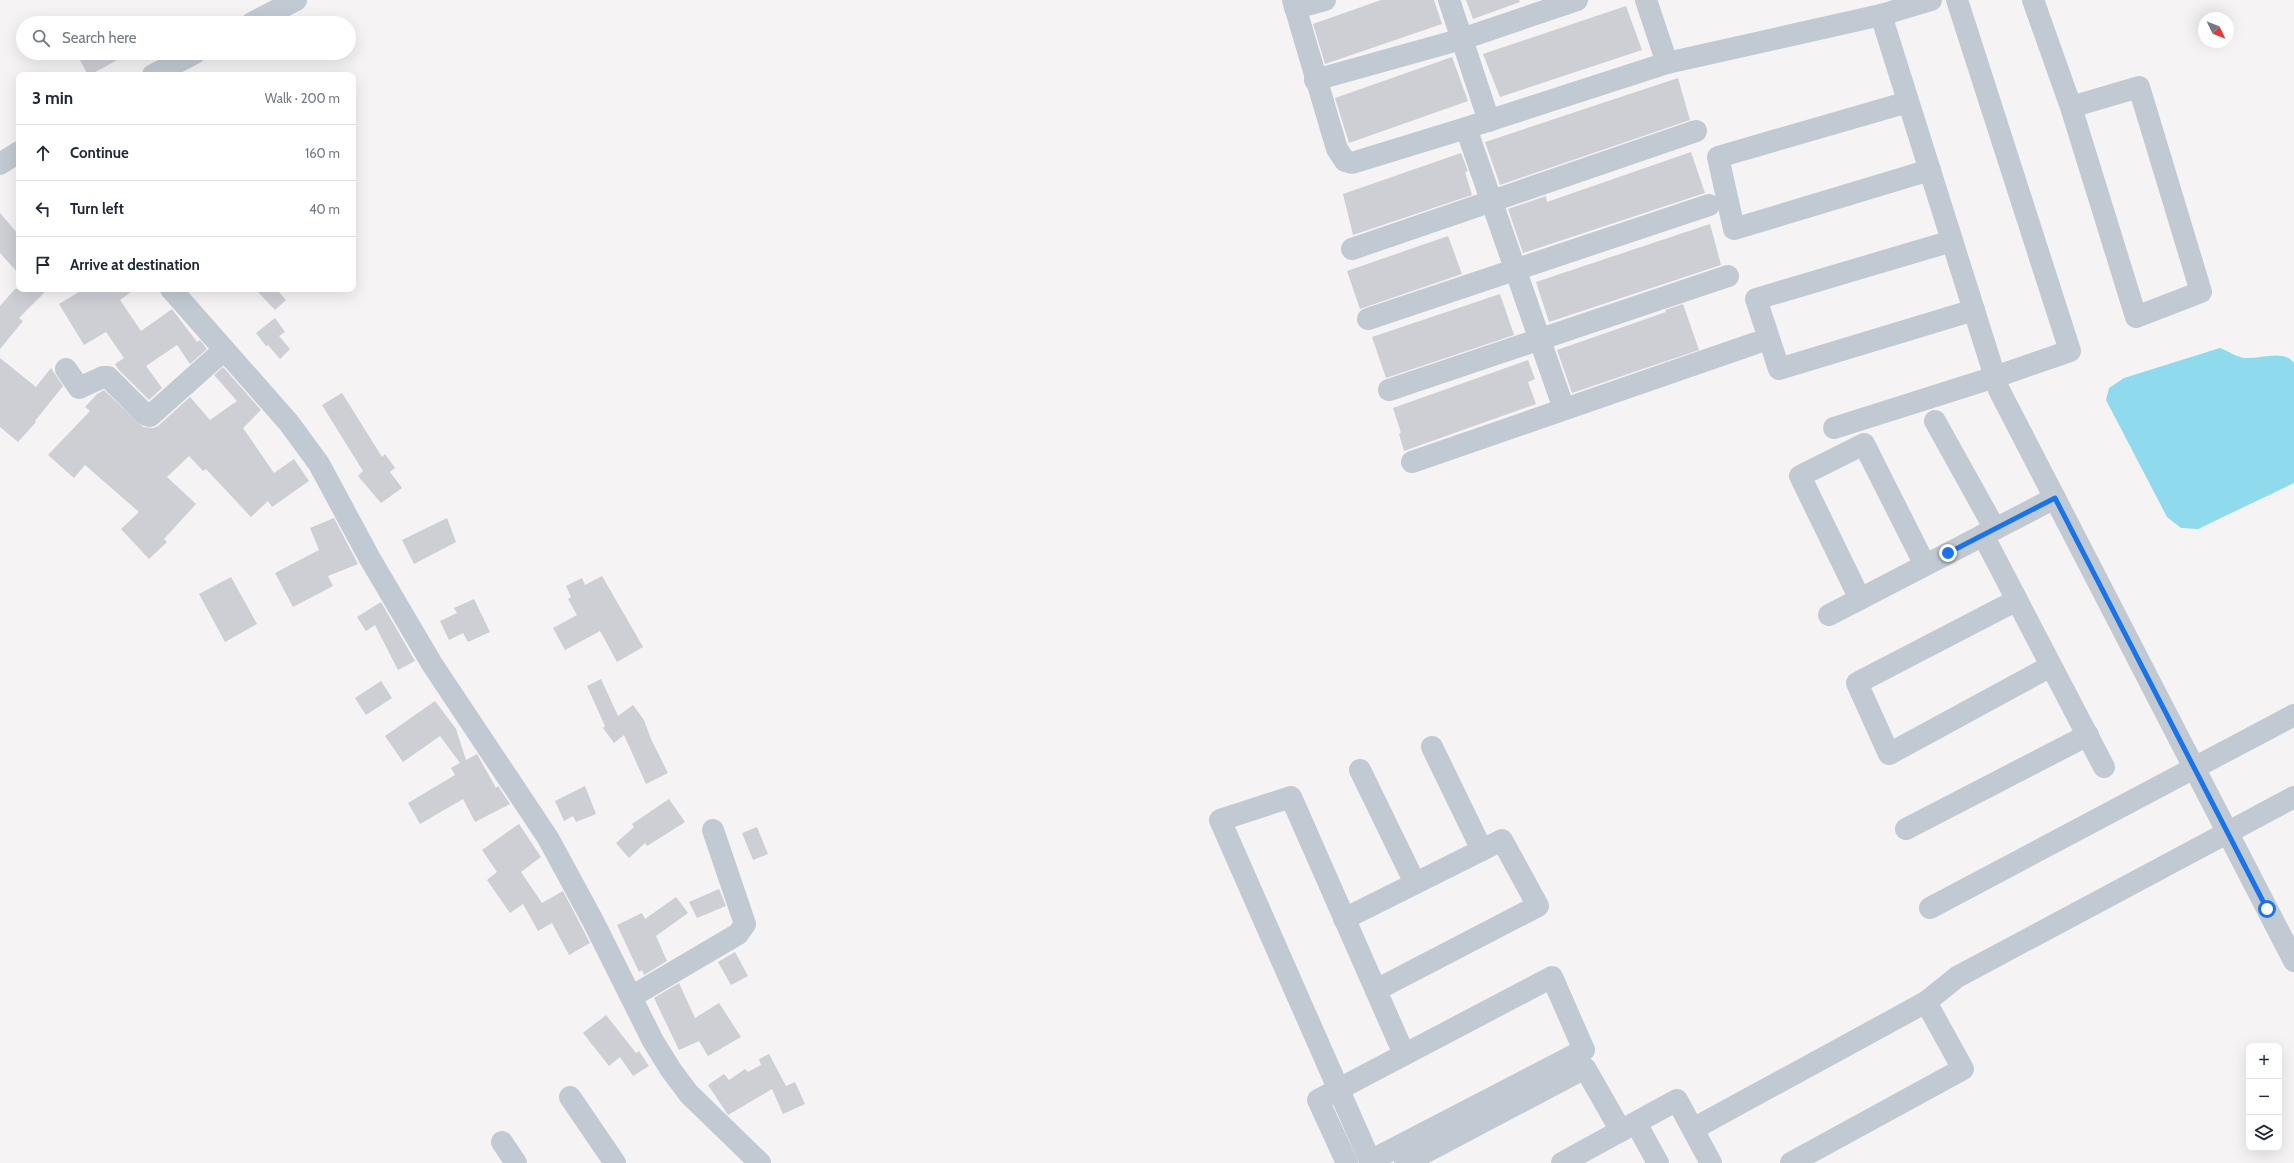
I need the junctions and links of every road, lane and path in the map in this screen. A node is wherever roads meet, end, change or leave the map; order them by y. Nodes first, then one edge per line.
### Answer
1 (296, 0) edge
2 (1325, 0) edge
3 (1449, 0) edge
4 (1577, 0) edge
5 (1646, 0) edge
6 (1931, 0) edge
7 (1956, 0) edge
8 (2034, 0) edge
9 (1294, 4) edge
10 (265, 16) edge
11 (1880, 16) junction
12 (1462, 40) junction
13 (182, 60) edge
14 (1667, 63) junction
15 (159, 72) edge
16 (1315, 80) junction
17 (1908, 102) junction
18 (2071, 107) junction
19 (1489, 121) junction
20 (1466, 128) junction
21 (1696, 131) dead end
22 (16, 154) edge
23 (0, 164) edge
24 (1930, 170) junction
25 (1492, 201) junction
26 (1709, 205) dead end
27 (1952, 241) junction
28 (1352, 249) dead end
29 (1515, 270) junction
30 (1728, 276) dead end
31 (174, 292) edge
32 (1974, 310) junction
33 (1368, 319) dead end
34 (1540, 340) junction
35 (1756, 343) dead end
36 (224, 350) junction
37 (66, 369) dead end
38 (1997, 384) junction
39 (1389, 390) dead end
40 (1564, 410) junction
41 (1934, 420) dead end
42 (1834, 428) dead end
43 (1412, 462) dead end
44 (2055, 498) junction
45 (1989, 532) junction
46 (1925, 565) junction
47 (1860, 599) junction
48 (2017, 600) junction
49 (1829, 615) dead end
50 (2051, 666) junction
51 (2294, 715) edge
52 (2088, 735) junction
53 (1432, 747) dead end
54 (2104, 767) dead end
55 (2194, 768) junction
56 (1360, 770) dead end
57 (2294, 797) edge
58 (1906, 829) dead end
59 (713, 830) dead end
60 (2228, 832) junction
61 (1482, 850) junction
62 (1415, 883) junction
63 (1930, 908) dead end
64 (1344, 919) junction
65 (2294, 961) edge
66 (1376, 990) junction
67 (631, 997) junction
68 (1926, 1002) junction
69 (1404, 1054) junction
70 (1338, 1089) junction
71 (570, 1096) dead end
72 (1629, 1127) junction
73 (1693, 1129) junction
74 (502, 1142) dead end
75 (754, 1161) edge
76 (1370, 1162) edge
77 (1795, 1162) edge
78 (516, 1163) edge
79 (614, 1163) edge
80 (1347, 1163) edge
81 (1405, 1163) edge
82 (1562, 1163) edge
83 (1658, 1163) edge
84 (1711, 1163) edge

1 - 10 street
2 - 9 street
3 - 12 street
4 - 12 street
5 - 14 street
6 - 11 street
7 - 38 street
8 - 18 street
9 - 16 street
11 - 14 street
11 - 17 street
12 - 16 street
12 - 19 street
13 - 15 street
14 - 19 street
16 - 20 street
17 - 24 street
17 - 24 street
18 - 18 street
19 - 20 street
20 - 25 street
21 - 25 street
22 - 23 street
24 - 27 street
25 - 28 street
25 - 29 street
26 - 29 street
27 - 32 street
27 - 32 street
29 - 33 street
29 - 34 street
30 - 34 street
31 - 36 street
32 - 38 street
34 - 39 street
34 - 40 street
35 - 40 street
36 - 37 street
36 - 67 street
38 - 42 street
38 - 44 street
40 - 43 street
41 - 45 street
44 - 45 street
44 - 55 street
45 - 46 street
45 - 48 street
46 - 47 street
46 - 47 street
47 - 49 street
48 - 50 street
48 - 50 street
50 - 52 street
51 - 55 street
52 - 54 street
52 - 58 street
53 - 61 street
55 - 60 street
55 - 63 street
56 - 62 street
57 - 60 street
59 - 67 street
60 - 65 street
60 - 68 street
61 - 62 street
61 - 66 street
62 - 64 street
64 - 66 street
64 - 70 street
66 - 69 street
67 - 75 street
68 - 73 street
68 - 77 street
69 - 70 street
69 - 76 street
70 - 76 street
70 - 80 street
71 - 79 street
72 - 73 street
72 - 81 street
72 - 82 street
72 - 83 street
73 - 84 street
74 - 78 street

